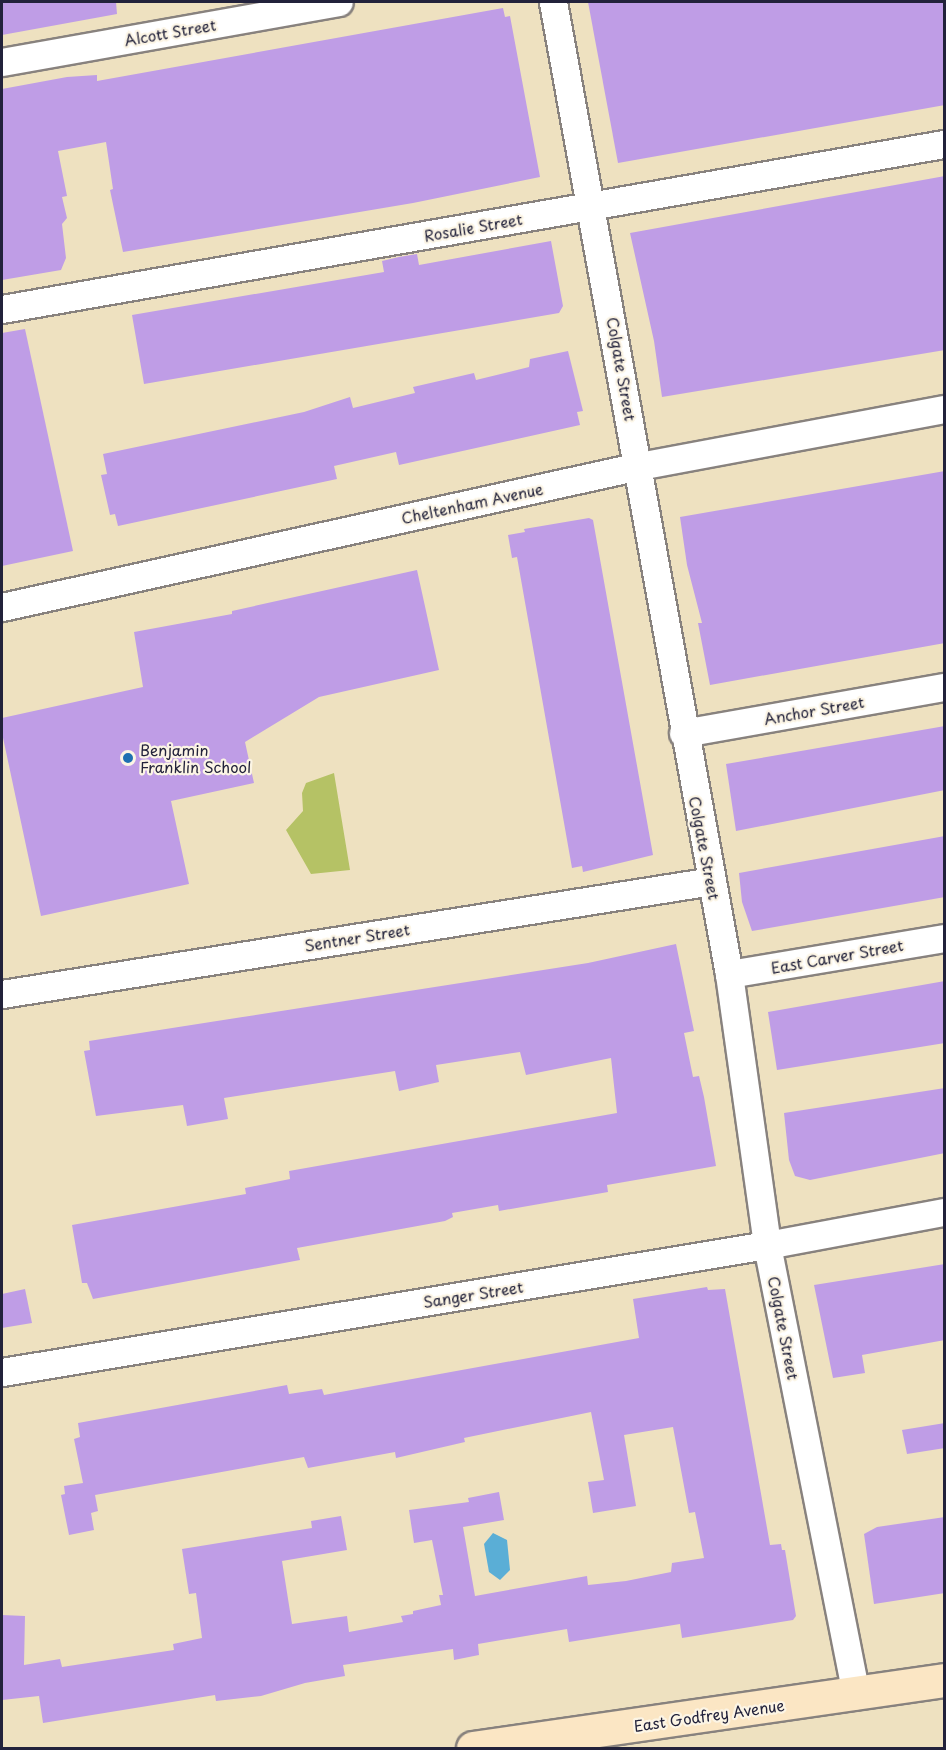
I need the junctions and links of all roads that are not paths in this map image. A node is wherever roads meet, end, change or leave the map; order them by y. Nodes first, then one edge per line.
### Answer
1 (339, 2) edge
2 (553, 2) edge
3 (2, 62) edge
4 (945, 144) edge
5 (593, 206) junction
6 (2, 309) edge
7 (945, 409) edge
8 (639, 466) junction
9 (2, 607) edge
10 (945, 687) edge
11 (683, 734) junction
12 (712, 881) junction
13 (945, 938) edge
14 (729, 974) junction
15 (2, 994) edge
16 (945, 1212) edge
17 (767, 1245) junction
18 (2, 1372) edge
19 (945, 1680) edge
20 (856, 1695) junction
21 (473, 1749) edge

1 - 3 street, Alcott Street
2 - 5 street, Colgate Street
4 - 5 street, Rosalie Street
5 - 6 street, Rosalie Street
5 - 8 street, Colgate Street
7 - 8 street, Cheltenham Avenue
8 - 9 street, Cheltenham Avenue
8 - 11 street, Colgate Street
10 - 11 street, Anchor Street
11 - 12 street, Colgate Street
12 - 14 street, Colgate Street
12 - 15 street, Sentner Street
13 - 14 street, East Carver Street
14 - 17 street, Colgate Street
16 - 17 street, Sanger Street
17 - 18 street, Sanger Street
17 - 20 street, Colgate Street
19 - 20 street, East Godfrey Avenue
20 - 21 street, East Godfrey Avenue

